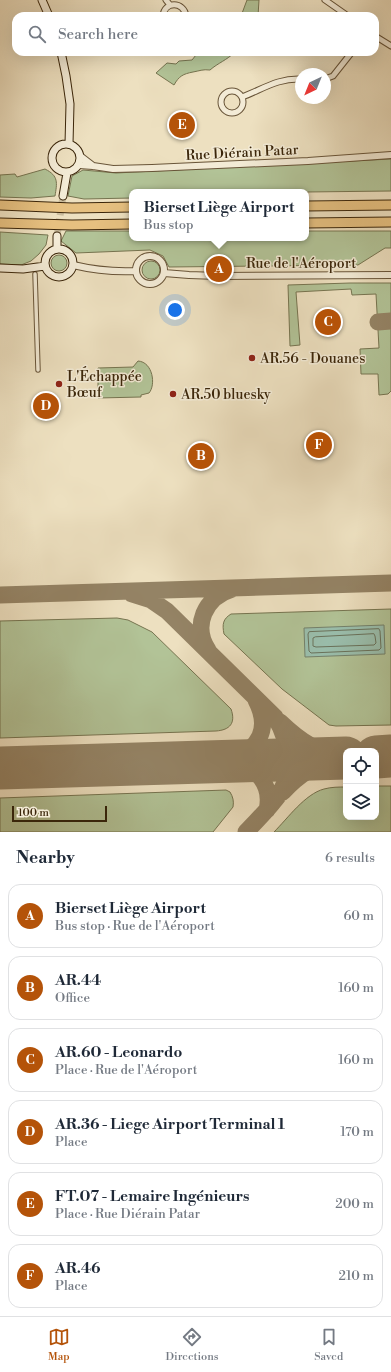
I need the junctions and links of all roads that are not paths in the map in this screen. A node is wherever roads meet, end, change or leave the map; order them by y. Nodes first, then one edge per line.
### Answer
1 (42, 0) edge
2 (166, 0) edge
3 (325, 0) edge
4 (170, 5) junction
5 (47, 12) edge
6 (164, 12) edge
7 (184, 12) edge
8 (342, 12) edge
9 (379, 38) edge
10 (391, 46) edge
11 (62, 56) edge
12 (349, 56) edge
13 (331, 77) edge
14 (295, 79) edge
15 (242, 97) junction
16 (69, 144) junction
17 (391, 155) edge
18 (80, 156) junction
19 (79, 165) junction
20 (93, 166) junction
21 (67, 173) junction
22 (63, 196) tunnel mouth
23 (0, 205) edge
24 (391, 205) edge
25 (309, 206) edge
26 (129, 207) edge
27 (391, 222) edge
28 (0, 223) edge
29 (309, 223) edge
30 (129, 224) edge
31 (57, 236) tunnel mouth
32 (57, 249) junction
33 (73, 265) junction
34 (45, 266) junction
35 (0, 268) edge
36 (136, 271) junction
37 (164, 273) junction
38 (35, 274) dead end
39 (391, 275) edge
40 (38, 370) dead end

1 - 5 main road
2 - 4 street
3 - 8 street
4 - 6 street
4 - 7 street
9 - 10 street
11 - 16 main road
12 - 13 street
14 - 15 street
15 - 15 street
16 - 18 main road
16 - 21 main road
17 - 20 street, Rue Diérain Patar
18 - 19 main road
18 - 20 street, Rue Diérain Patar
19 - 20 street, Rue Diérain Patar
19 - 21 main road
21 - 22 main road
23 - 26 highway
24 - 25 highway
27 - 29 highway
28 - 30 highway
31 - 32 main road
32 - 33 main road
32 - 34 main road
33 - 34 main road
33 - 36 street
34 - 35 main road
36 - 37 street
36 - 37 street
37 - 39 street, Rue de l'Aéroport
38 - 40 street

